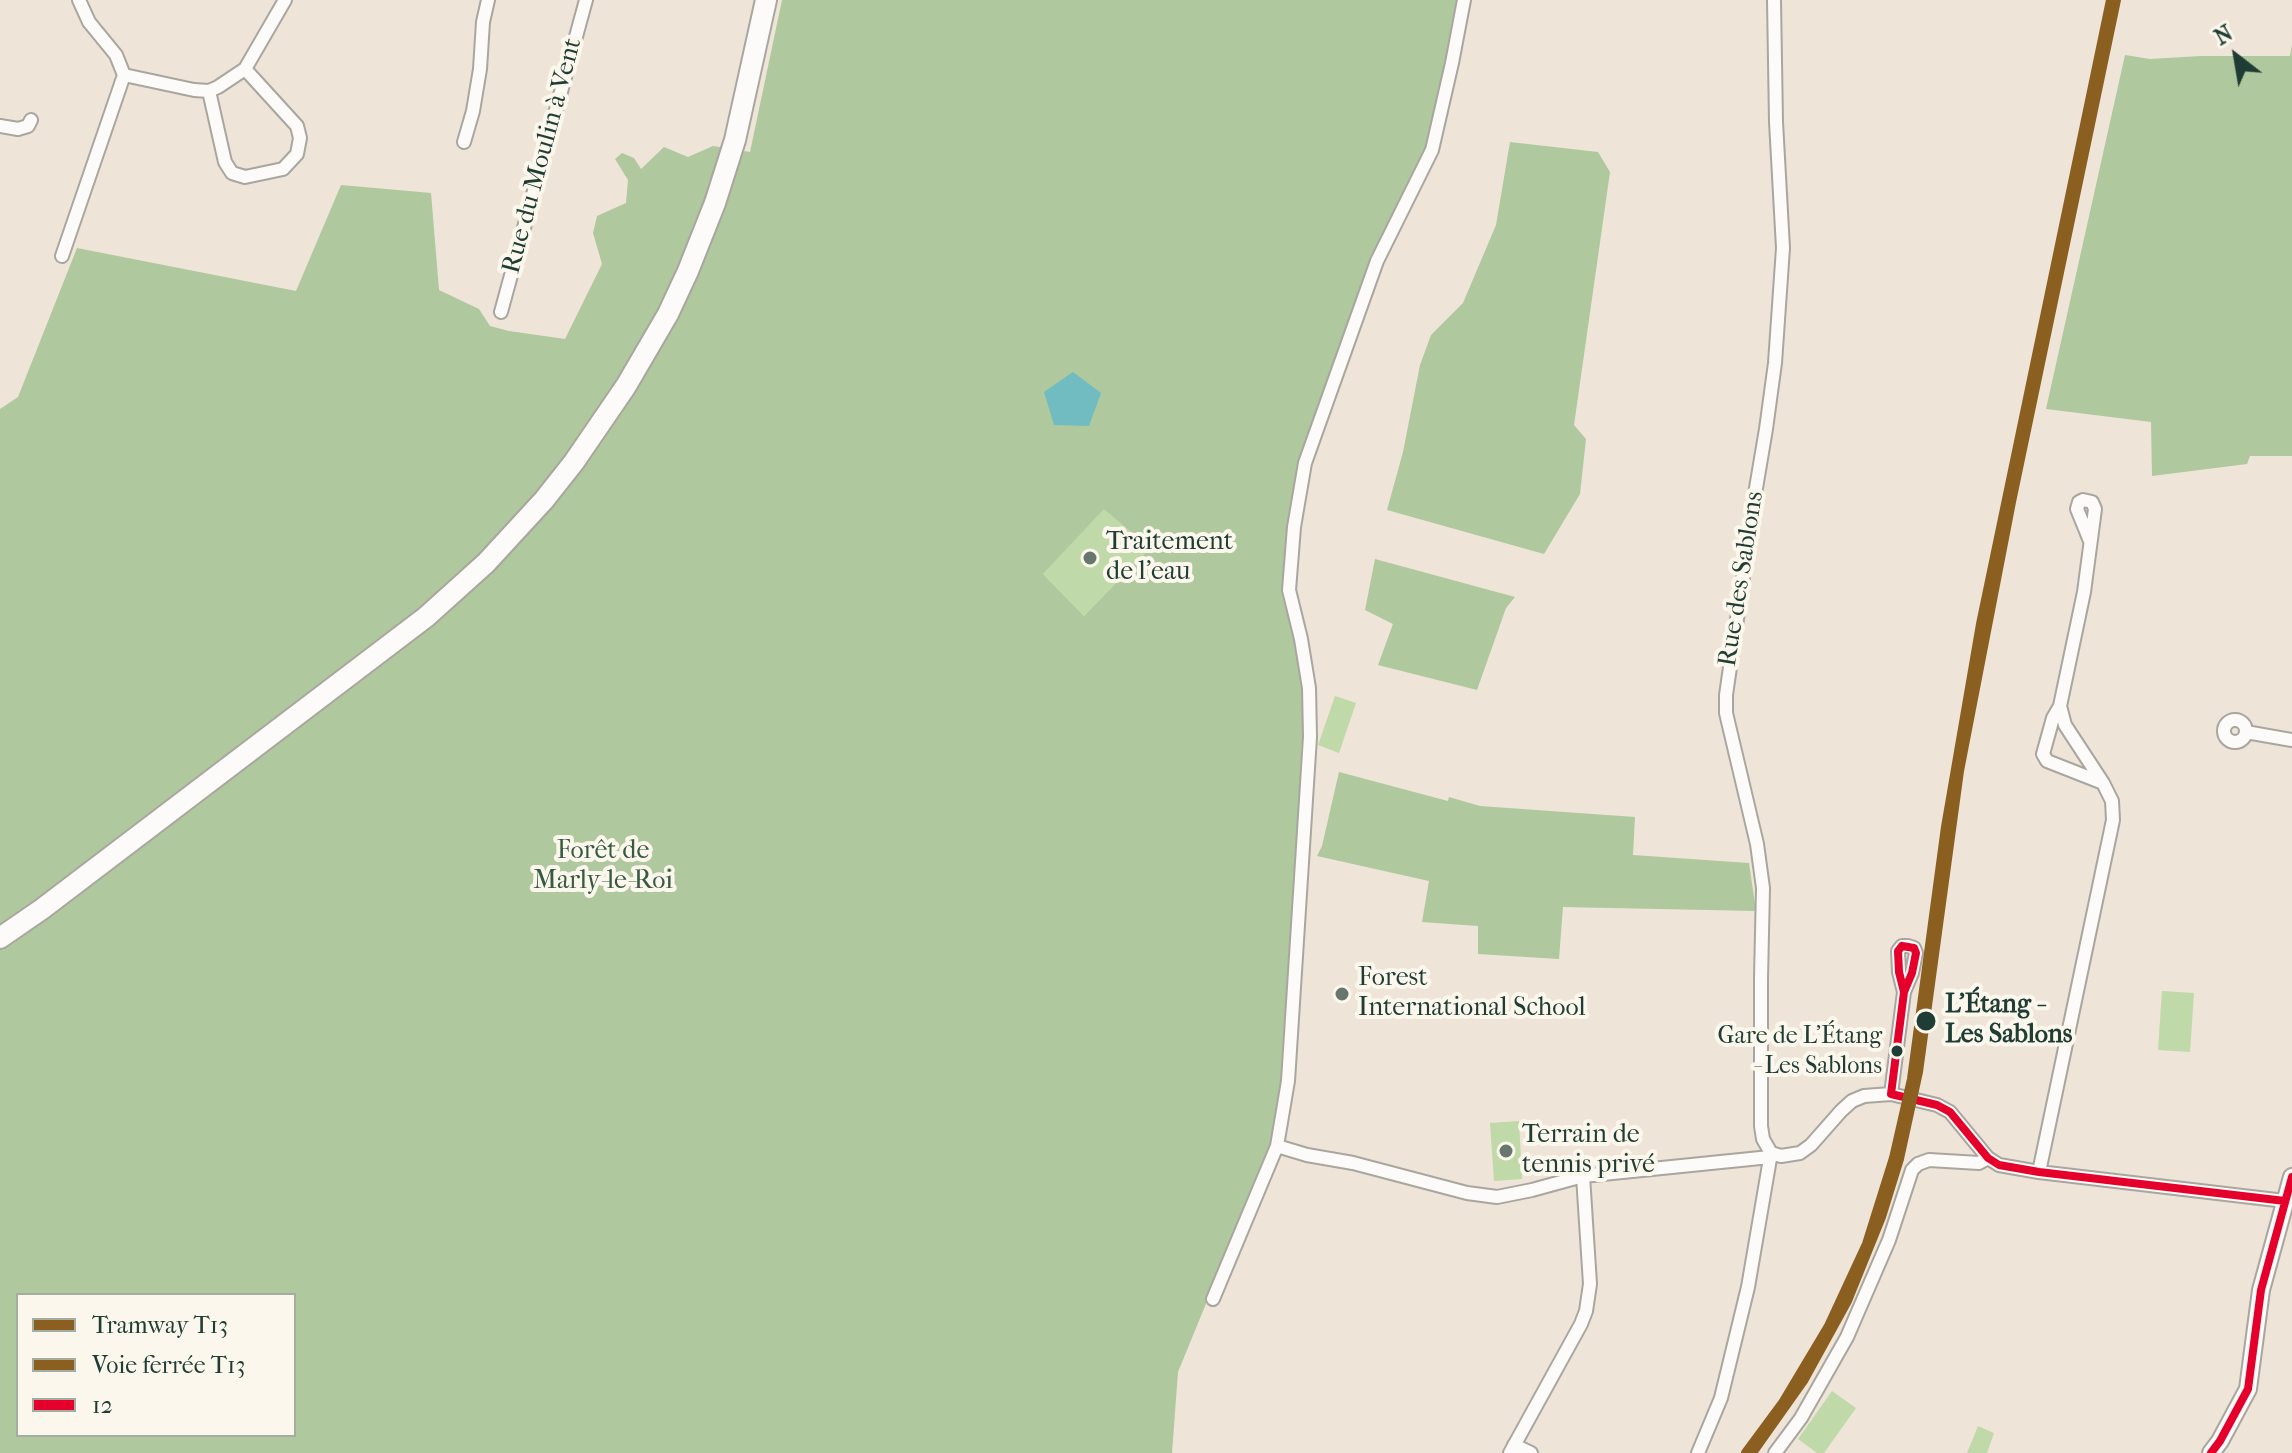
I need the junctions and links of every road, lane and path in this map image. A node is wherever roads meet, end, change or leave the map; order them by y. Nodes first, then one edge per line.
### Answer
1 (79, 0) edge
2 (285, 0) edge
3 (488, 0) edge
4 (586, 0) edge
5 (766, 0) edge
6 (1464, 0) edge
7 (1774, 0) edge
8 (245, 69) junction
9 (124, 75) junction
10 (209, 91) junction
11 (31, 120) dead end
12 (0, 126) edge
13 (464, 142) dead end
14 (62, 256) dead end
15 (501, 312) dead end
16 (2090, 541) dead end
17 (2060, 706) junction
18 (2246, 732) dead end
19 (2292, 740) edge
20 (2103, 783) junction
21 (42, 909) junction
22 (0, 938) edge
23 (0, 948) edge
24 (1904, 992) dead end
25 (1891, 1094) junction
26 (1277, 1146) junction
27 (1770, 1155) junction
28 (1988, 1158) junction
29 (2039, 1172) junction
30 (1583, 1176) junction
31 (2292, 1177) edge
32 (2285, 1201) junction
33 (1213, 1299) dead end
34 (1512, 1449) edge
35 (1531, 1453) edge
36 (1698, 1453) edge
37 (1775, 1453) edge
38 (2211, 1453) edge

1 - 9 street
2 - 8 street
3 - 13 street
4 - 15 street, Rue du Moulin à Vent
5 - 21 main road
6 - 26 street
7 - 27 street, Rue des Sablons
8 - 10 street
8 - 10 street
9 - 10 street
9 - 14 street
11 - 12 street
16 - 17 street
17 - 20 street
17 - 20 street
18 - 19 street
20 - 29 street
21 - 22 main road
21 - 23 main road
24 - 25 street
25 - 27 street
25 - 28 street
26 - 30 street
26 - 33 street
27 - 30 street
27 - 36 street
28 - 29 street
28 - 37 street
29 - 32 street
30 - 34 street
31 - 32 street
32 - 38 street
34 - 35 street

